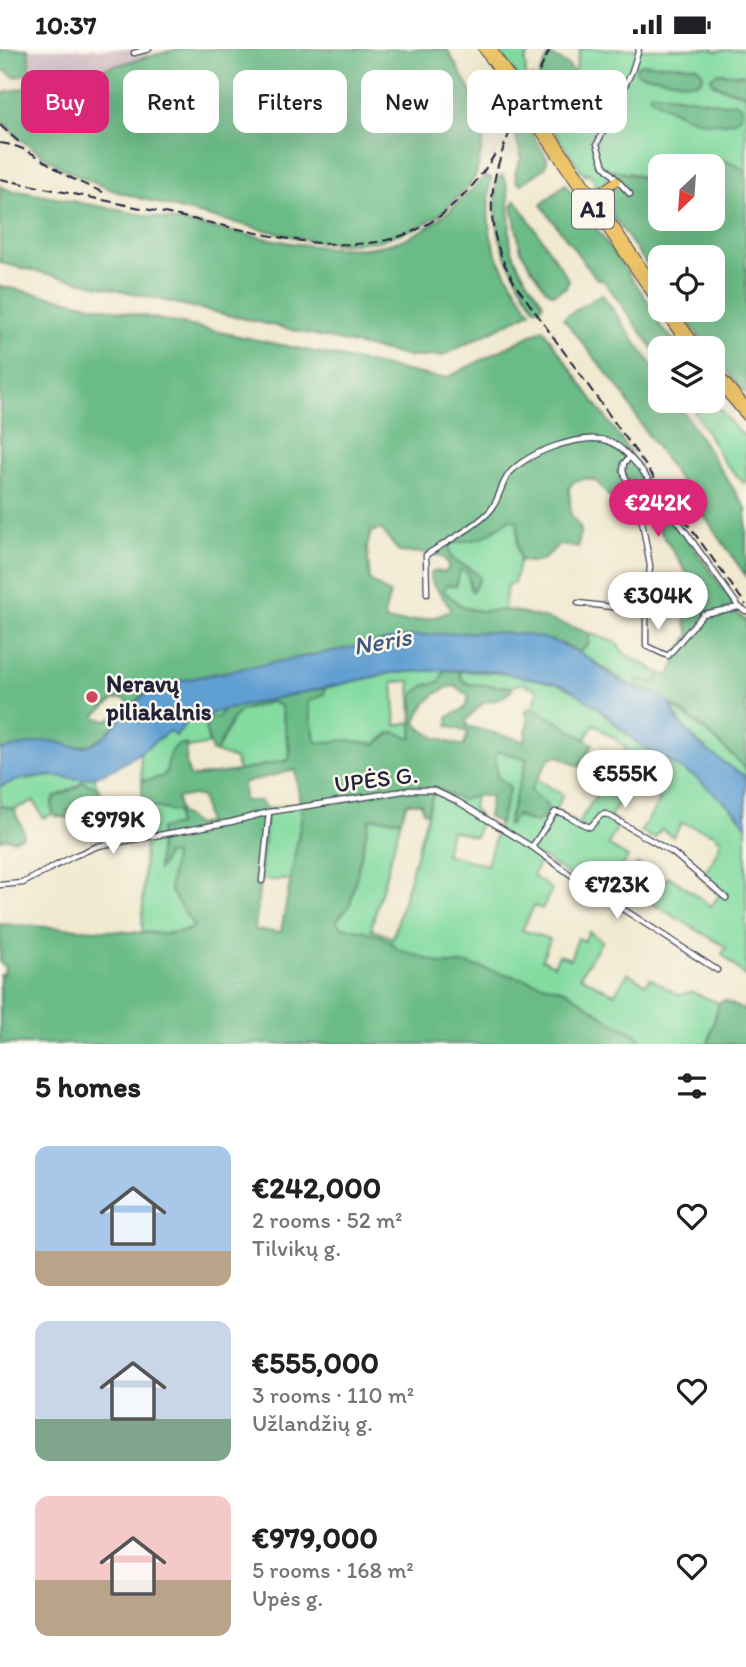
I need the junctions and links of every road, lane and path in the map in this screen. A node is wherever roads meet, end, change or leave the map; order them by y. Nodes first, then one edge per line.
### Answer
1 (149, 49) edge
2 (483, 49) edge
3 (492, 49) edge
4 (639, 49) edge
5 (134, 53) dead end
6 (499, 70) edge
7 (504, 70) edge
8 (545, 133) edge
9 (546, 133) edge
10 (548, 133) edge
11 (615, 180) junction
12 (631, 194) dead end
13 (648, 273) edge
14 (648, 275) edge
15 (648, 283) edge
16 (678, 322) edge
17 (690, 336) edge
18 (725, 381) edge
19 (725, 392) edge
20 (746, 406) edge
21 (746, 417) edge
22 (630, 457) junction
23 (427, 594) dead end
24 (578, 603) dead end
25 (739, 607) junction
26 (646, 611) junction
27 (746, 611) edge
28 (269, 812) junction
29 (532, 847) junction
30 (262, 881) dead end
31 (0, 885) edge
32 (726, 898) dead end
33 (717, 970) dead end

1 - 5 street
2 - 6 highway, A1
3 - 7 highway, A1
4 - 11 street
8 - 15 highway, A1
9 - 14 highway, A1
10 - 11 highway
11 - 12 street
11 - 13 highway
16 - 17 highway, A1
18 - 20 highway
19 - 21 highway
22 - 23 street
22 - 25 street
22 - 26 street
24 - 26 street
25 - 26 street
25 - 27 street
28 - 29 street, UPĖS G.
28 - 30 street
28 - 31 street, UPĖS G.
29 - 32 street
29 - 33 street, UPĖS G.

